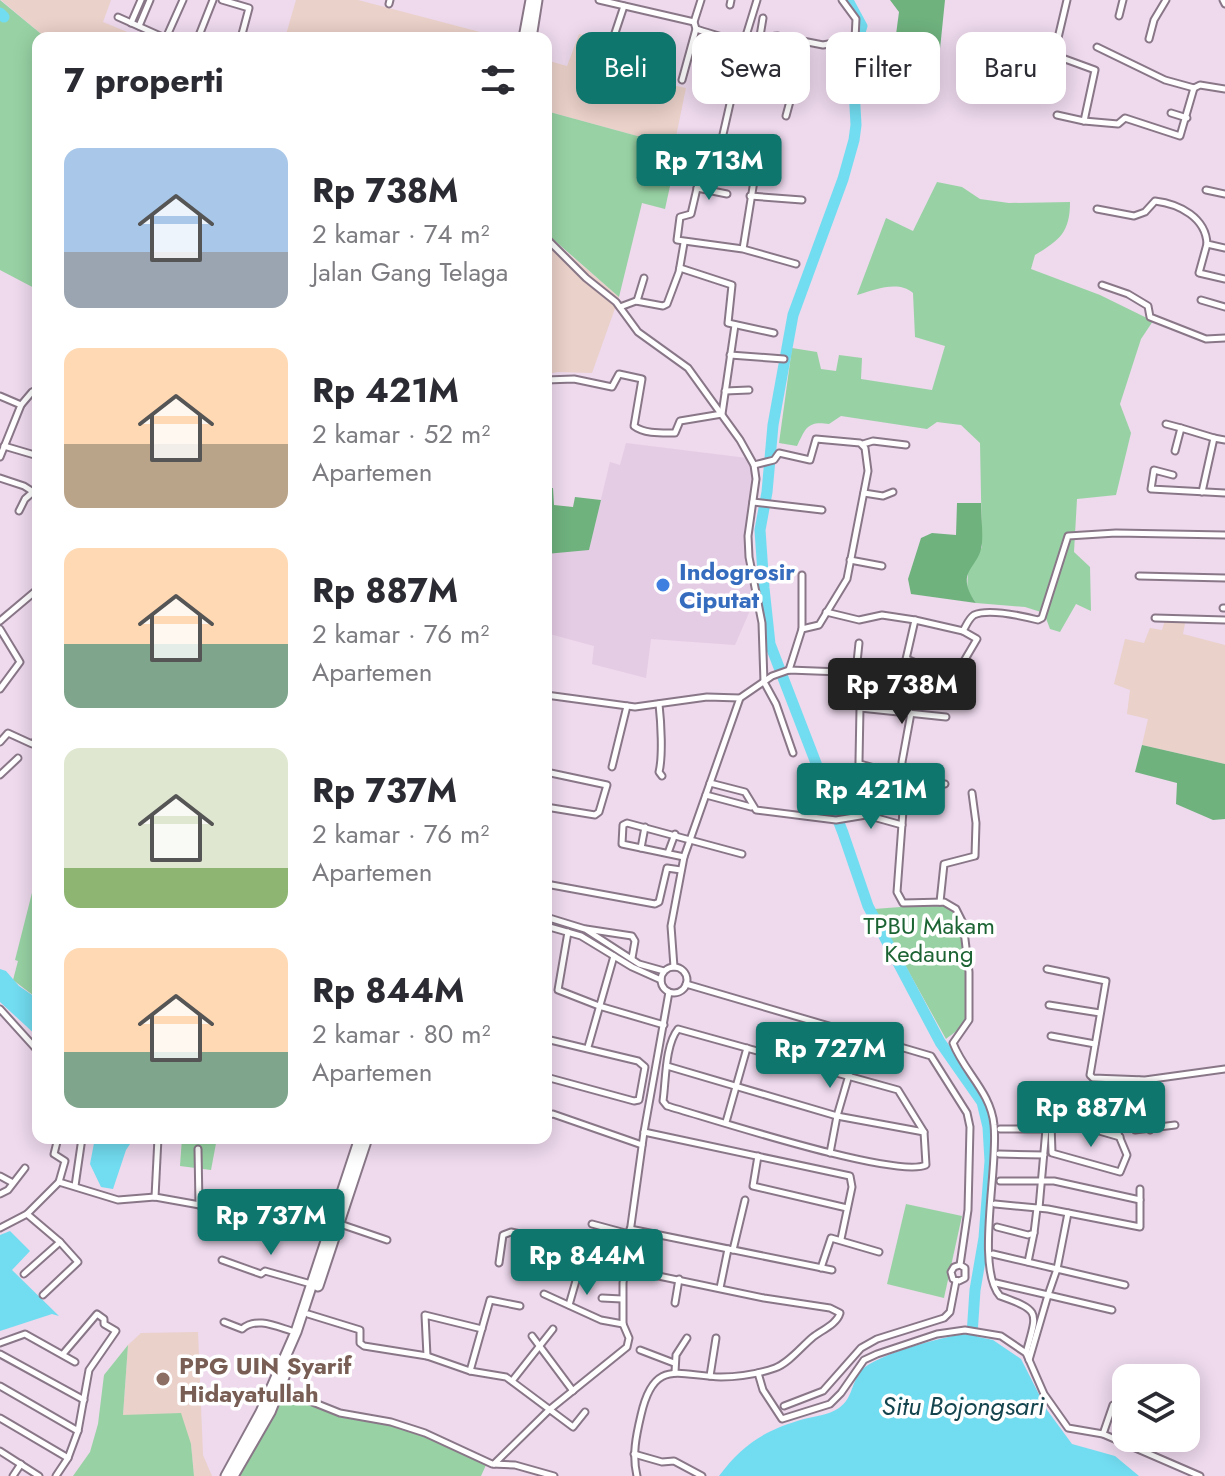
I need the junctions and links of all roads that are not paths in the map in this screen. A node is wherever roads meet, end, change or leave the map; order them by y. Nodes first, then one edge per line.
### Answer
1 (141, 0) edge
2 (150, 0) edge
3 (183, 0) edge
4 (213, 0) edge
5 (222, 0) edge
6 (531, 0) edge
7 (537, 0) edge
8 (599, 0) edge
9 (701, 0) edge
10 (757, 0) edge
11 (842, 0) edge
12 (1067, 0) edge
13 (1123, 0) edge
14 (1166, 0) edge
15 (627, 5) edge
16 (1119, 16) dead end
17 (118, 17) dead end
18 (531, 17) junction
19 (763, 18) dead end
20 (131, 23) junction
21 (695, 25) junction
22 (139, 26) junction
23 (152, 32) edge
24 (168, 32) edge
25 (200, 32) edge
26 (243, 32) edge
27 (526, 32) edge
28 (531, 32) edge
29 (616, 32) edge
30 (718, 32) edge
31 (747, 32) edge
32 (761, 32) edge
33 (855, 32) edge
34 (1149, 39) dead end
35 (1097, 47) dead end
36 (682, 80) dead end
37 (1194, 88) junction
38 (1225, 89) edge
39 (730, 104) edge
40 (789, 104) edge
41 (1171, 113) dead end
42 (1057, 115) dead end
43 (786, 116) dead end
44 (1187, 118) junction
45 (1084, 121) junction
46 (719, 152) junction
47 (697, 188) junction
48 (1206, 190) dead end
49 (727, 194) dead end
50 (1225, 194) edge
51 (750, 196) junction
52 (802, 200) dead end
53 (1097, 209) dead end
54 (684, 243) junction
55 (552, 244) edge
56 (1207, 244) junction
57 (1225, 248) edge
58 (743, 249) junction
59 (796, 264) dead end
60 (680, 268) junction
61 (644, 278) dead end
62 (1225, 279) edge
63 (1102, 285) dead end
64 (1201, 300) dead end
65 (637, 301) junction
66 (620, 307) junction
67 (1225, 307) edge
68 (735, 325) junction
69 (774, 333) dead end
70 (1225, 338) edge
71 (730, 355) junction
72 (784, 359) dead end
73 (552, 380) edge
74 (749, 390) dead end
75 (725, 391) junction
76 (32, 392) edge
77 (0, 396) edge
78 (21, 405) junction
79 (722, 414) junction
80 (1166, 424) dead end
81 (1181, 428) junction
82 (1214, 438) junction
83 (1225, 440) edge
84 (863, 444) junction
85 (906, 445) dead end
86 (4, 446) junction
87 (1175, 451) dead end
88 (32, 454) edge
89 (0, 457) edge
90 (754, 465) junction
91 (1173, 475) dead end
92 (0, 478) edge
93 (32, 491) edge
94 (893, 492) dead end
95 (1202, 492) junction
96 (864, 493) junction
97 (1225, 493) edge
98 (32, 496) edge
99 (753, 502) junction
100 (822, 510) dead end
101 (19, 511) dead end
102 (1225, 535) edge
103 (850, 560) junction
104 (882, 566) dead end
105 (802, 575) dead end
106 (1139, 576) dead end
107 (1225, 578) edge
108 (32, 594) edge
109 (826, 612) junction
110 (1155, 618) dead end
111 (915, 620) junction
112 (1225, 620) edge
113 (0, 621) edge
114 (0, 629) edge
115 (802, 629) junction
116 (963, 631) junction
117 (859, 643) dead end
118 (907, 659) junction
119 (932, 670) dead end
120 (785, 671) junction
121 (856, 672) junction
122 (867, 673) junction
123 (951, 674) dead end
124 (764, 682) junction
125 (0, 689) edge
126 (552, 696) edge
127 (740, 698) junction
128 (659, 704) junction
129 (627, 706) junction
130 (860, 708) junction
131 (911, 713) junction
132 (946, 717) dead end
133 (0, 742) edge
134 (32, 744) edge
135 (793, 753) dead end
136 (18, 758) dead end
137 (860, 764) junction
138 (612, 767) dead end
139 (0, 775) edge
140 (552, 775) edge
141 (662, 776) dead end
142 (903, 778) junction
143 (710, 783) junction
144 (945, 784) dead end
145 (972, 793) dead end
146 (706, 795) junction
147 (752, 807) junction
148 (552, 808) edge
149 (858, 815) junction
150 (902, 825) junction
151 (645, 827) junction
152 (675, 834) junction
153 (690, 840) junction
154 (641, 848) junction
155 (668, 853) junction
156 (742, 854) dead end
157 (684, 857) junction
158 (681, 870) junction
159 (552, 885) edge
160 (940, 902) junction
161 (552, 919) edge
162 (552, 928) edge
163 (585, 929) junction
164 (568, 932) junction
165 (617, 948) junction
166 (614, 956) junction
167 (632, 959) junction
168 (674, 967) junction
169 (1047, 969) dead end
170 (664, 971) junction
171 (661, 980) junction
172 (686, 984) junction
173 (669, 992) junction
174 (1049, 1005) dead end
175 (599, 1006) junction
176 (0, 1009) edge
177 (1100, 1013) junction
178 (664, 1025) junction
179 (861, 1034) junction
180 (1051, 1036) dead end
181 (552, 1040) edge
182 (32, 1044) edge
183 (1095, 1044) junction
184 (588, 1047) junction
185 (747, 1048) junction
186 (667, 1066) junction
187 (1225, 1069) edge
188 (849, 1077) junction
189 (552, 1078) edge
190 (1139, 1080) junction
191 (736, 1085) junction
192 (1144, 1090) dead end
193 (1133, 1099) junction
194 (1146, 1103) junction
195 (552, 1114) edge
196 (837, 1116) junction
197 (726, 1122) junction
198 (1071, 1123) junction
199 (1116, 1124) junction
200 (1175, 1125) dead end
201 (1000, 1129) dead end
202 (1135, 1130) dead end
203 (1150, 1130) junction
204 (644, 1132) junction
205 (924, 1132) junction
206 (1121, 1137) junction
207 (56, 1144) edge
208 (81, 1144) edge
209 (158, 1144) edge
210 (358, 1144) edge
211 (365, 1144) edge
212 (642, 1145) junction
213 (198, 1149) dead end
214 (830, 1153) junction
215 (999, 1154) dead end
216 (1044, 1155) junction
217 (758, 1156) junction
218 (25, 1168) dead end
219 (0, 1176) edge
220 (1000, 1181) dead end
221 (59, 1182) junction
222 (1041, 1182) junction
223 (13, 1183) junction
224 (75, 1186) junction
225 (1140, 1189) dead end
226 (0, 1194) edge
227 (155, 1197) junction
228 (745, 1200) dead end
229 (1140, 1200) junction
230 (995, 1204) dead end
231 (199, 1205) junction
232 (847, 1208) junction
233 (1038, 1208) junction
234 (1068, 1213) junction
235 (27, 1214) junction
236 (339, 1219) junction
237 (592, 1224) dead end
238 (997, 1227) dead end
239 (0, 1228) edge
240 (629, 1231) junction
241 (1034, 1233) junction
242 (841, 1239) junction
243 (387, 1240) dead end
244 (60, 1242) junction
245 (586, 1246) junction
246 (731, 1249) junction
247 (879, 1252) dead end
248 (993, 1254) dead end
249 (626, 1259) junction
250 (222, 1260) dead end
251 (1028, 1262) junction
252 (499, 1263) dead end
253 (960, 1265) junction
254 (821, 1268) junction
255 (625, 1269) junction
256 (1057, 1269) junction
257 (832, 1270) dead end
258 (24, 1274) dead end
259 (679, 1279) junction
260 (956, 1281) junction
261 (996, 1283) dead end
262 (312, 1285) junction
263 (1125, 1285) dead end
264 (720, 1288) junction
265 (544, 1294) dead end
266 (43, 1295) dead end
267 (1048, 1295) junction
268 (602, 1298) dead end
269 (622, 1299) junction
270 (675, 1303) dead end
271 (569, 1305) junction
272 (520, 1306) dead end
273 (1112, 1310) dead end
274 (308, 1314) junction
275 (224, 1322) dead end
276 (623, 1324) junction
277 (482, 1329) junction
278 (553, 1329) dead end
279 (296, 1332) junction
280 (532, 1336) dead end
281 (687, 1338) dead end
282 (716, 1338) dead end
283 (0, 1343) edge
284 (539, 1346) junction
285 (640, 1350) dead end
286 (1026, 1353) junction
287 (0, 1354) edge
288 (63, 1354) junction
289 (427, 1356) junction
290 (1029, 1361) junction
291 (75, 1362) dead end
292 (674, 1363) junction
293 (470, 1371) junction
294 (675, 1372) junction
295 (758, 1373) junction
296 (710, 1376) junction
297 (512, 1381) junction
298 (0, 1386) edge
299 (277, 1387) junction
300 (573, 1391) junction
301 (84, 1400) junction
302 (784, 1406) dead end
303 (1112, 1408) edge
304 (549, 1410) junction
305 (585, 1412) dead end
306 (0, 1418) edge
307 (78, 1431) junction
308 (1103, 1434) junction
309 (0, 1451) edge
310 (634, 1454) junction
311 (68, 1458) junction
312 (21, 1464) junction
313 (494, 1464) junction
314 (13, 1476) edge
315 (39, 1476) edge
316 (56, 1476) edge
317 (226, 1476) edge
318 (233, 1476) edge
319 (554, 1476) edge
320 (637, 1476) edge
321 (702, 1476) edge
322 (1200, 1476) edge

1 - 20 street
2 - 22 street
3 - 24 street
4 - 25 street
5 - 26 street
6 - 18 highway
7 - 18 highway
8 - 15 street
9 - 21 street
10 - 31 street
11 - 33 street
12 - 45 street
13 - 16 street
14 - 34 street
15 - 21 street
15 - 29 street
17 - 20 street
18 - 27 highway
18 - 28 highway
19 - 32 street
20 - 22 street
21 - 30 street
21 - 36 street
22 - 23 street
35 - 37 street
37 - 38 street
37 - 44 street
39 - 46 street
40 - 43 street
41 - 44 street
42 - 45 street
44 - 45 street
46 - 47 street
46 - 51 street
47 - 49 street
47 - 54 street
48 - 50 street
51 - 52 street
51 - 58 street
53 - 56 street
54 - 58 street
54 - 60 street
55 - 66 street
56 - 57 street
56 - 62 street
58 - 59 street
60 - 65 street
60 - 68 street
61 - 65 street
63 - 70 street
64 - 67 street
65 - 66 street
66 - 79 street
68 - 69 street
68 - 71 street
71 - 72 street
71 - 75 street
73 - 79 street
74 - 75 street
75 - 79 street
76 - 78 street
77 - 78 street
78 - 86 street
79 - 90 street
80 - 81 street
81 - 82 street
81 - 87 street
82 - 83 street
82 - 95 street
84 - 85 street
84 - 90 street
84 - 96 street
86 - 88 street
86 - 89 street
90 - 99 street
91 - 95 street
92 - 93 street
94 - 96 street
95 - 97 street
96 - 103 street
98 - 101 street
99 - 100 street
99 - 124 street
102 - 116 street
103 - 104 street
103 - 109 street
105 - 115 street
106 - 107 street
108 - 113 street
109 - 111 street
109 - 115 street
110 - 112 street
111 - 116 street
111 - 118 street
114 - 125 street
115 - 120 street
116 - 123 street
117 - 121 street
118 - 119 street
118 - 122 street
120 - 121 street
120 - 124 street
121 - 122 street
122 - 130 street
124 - 127 street
124 - 135 street
126 - 129 street
127 - 128 street
127 - 143 street
128 - 129 street
128 - 141 street
129 - 138 street
130 - 131 street
130 - 137 street
131 - 132 street
131 - 142 street
133 - 134 street
136 - 139 street
137 - 142 street
137 - 149 street
140 - 148 street
142 - 144 street
142 - 150 street
143 - 146 street
143 - 147 street
145 - 160 street
146 - 147 street
146 - 153 street
147 - 149 street
149 - 150 street
150 - 160 street
151 - 152 street
151 - 154 street
151 - 154 street
152 - 153 street
152 - 155 street
153 - 156 street
153 - 157 street
154 - 155 street
155 - 157 street
157 - 158 street
158 - 159 street
158 - 168 street
160 - 286 street
161 - 163 street
162 - 164 street
163 - 165 street
163 - 167 street
164 - 166 street
164 - 175 street
165 - 166 street
165 - 167 street
166 - 171 street
166 - 175 street
167 - 170 street
168 - 170 street
168 - 172 street
169 - 177 street
170 - 171 street
171 - 173 street
172 - 173 street
172 - 179 street
173 - 178 street
174 - 177 street
175 - 178 street
175 - 184 street
176 - 182 street
177 - 183 street
178 - 204 street
179 - 188 street
179 - 253 street
180 - 183 street
181 - 184 street
183 - 190 street
184 - 189 street
185 - 186 street
185 - 188 street
185 - 191 street
186 - 191 street
186 - 197 street
187 - 190 street
188 - 196 street
188 - 205 street
190 - 193 street
191 - 196 street
191 - 197 street
192 - 194 street
193 - 194 street
193 - 199 street
194 - 203 street
195 - 212 street
196 - 205 street
196 - 214 street
197 - 214 street
198 - 199 street
198 - 206 street
198 - 206 street
199 - 206 street
200 - 203 street
201 - 216 street
202 - 203 street
204 - 212 street
204 - 217 street
205 - 214 street
207 - 221 street
208 - 224 street
209 - 227 street
210 - 236 highway
211 - 236 highway
212 - 240 street
213 - 231 street
215 - 216 street
216 - 222 street
217 - 232 street
217 - 232 street
218 - 223 street
219 - 223 street
220 - 222 street
221 - 224 street
221 - 235 street
222 - 229 street
222 - 233 street
223 - 226 street
224 - 227 street
225 - 229 street
227 - 231 street
228 - 246 street
229 - 234 street
230 - 233 street
231 - 236 street
232 - 242 street
233 - 234 street
233 - 241 street
234 - 256 street
235 - 239 street
235 - 244 street
236 - 243 street
236 - 262 highway
236 - 274 highway
237 - 240 street
238 - 241 street
240 - 246 street
240 - 249 street
241 - 251 street
242 - 247 street
242 - 254 street
244 - 258 street
244 - 266 street
245 - 249 street
245 - 252 street
245 - 271 street
246 - 254 street
246 - 264 street
248 - 251 street
249 - 255 street
250 - 262 street
251 - 256 street
253 - 260 street
253 - 260 street
254 - 257 street
255 - 259 street
255 - 269 street
256 - 263 street
256 - 267 street
259 - 264 street
259 - 270 street
260 - 302 street
261 - 267 street
262 - 279 highway
264 - 295 street
265 - 271 street
267 - 273 street
267 - 290 street
268 - 269 street
269 - 276 street
271 - 276 street
272 - 277 street
274 - 289 street
274 - 299 highway
275 - 279 street
276 - 300 street
277 - 289 street
277 - 293 street
278 - 284 street
279 - 299 highway
280 - 284 street
281 - 292 street
282 - 296 street
283 - 288 street
284 - 297 street
284 - 300 street
285 - 292 street
286 - 290 street
286 - 295 street
287 - 301 street
288 - 291 street
288 - 301 street
289 - 293 street
290 - 308 street
292 - 294 street
293 - 297 street
294 - 296 street
294 - 310 street
295 - 296 street
297 - 304 street
298 - 307 street
299 - 313 street
299 - 317 highway
299 - 318 highway
300 - 304 street
301 - 307 street
303 - 308 street
304 - 305 street
304 - 313 street
306 - 311 street
307 - 311 street
308 - 322 street
309 - 312 street
310 - 320 street
310 - 321 street
311 - 316 street
312 - 314 street
312 - 315 street
313 - 319 street

